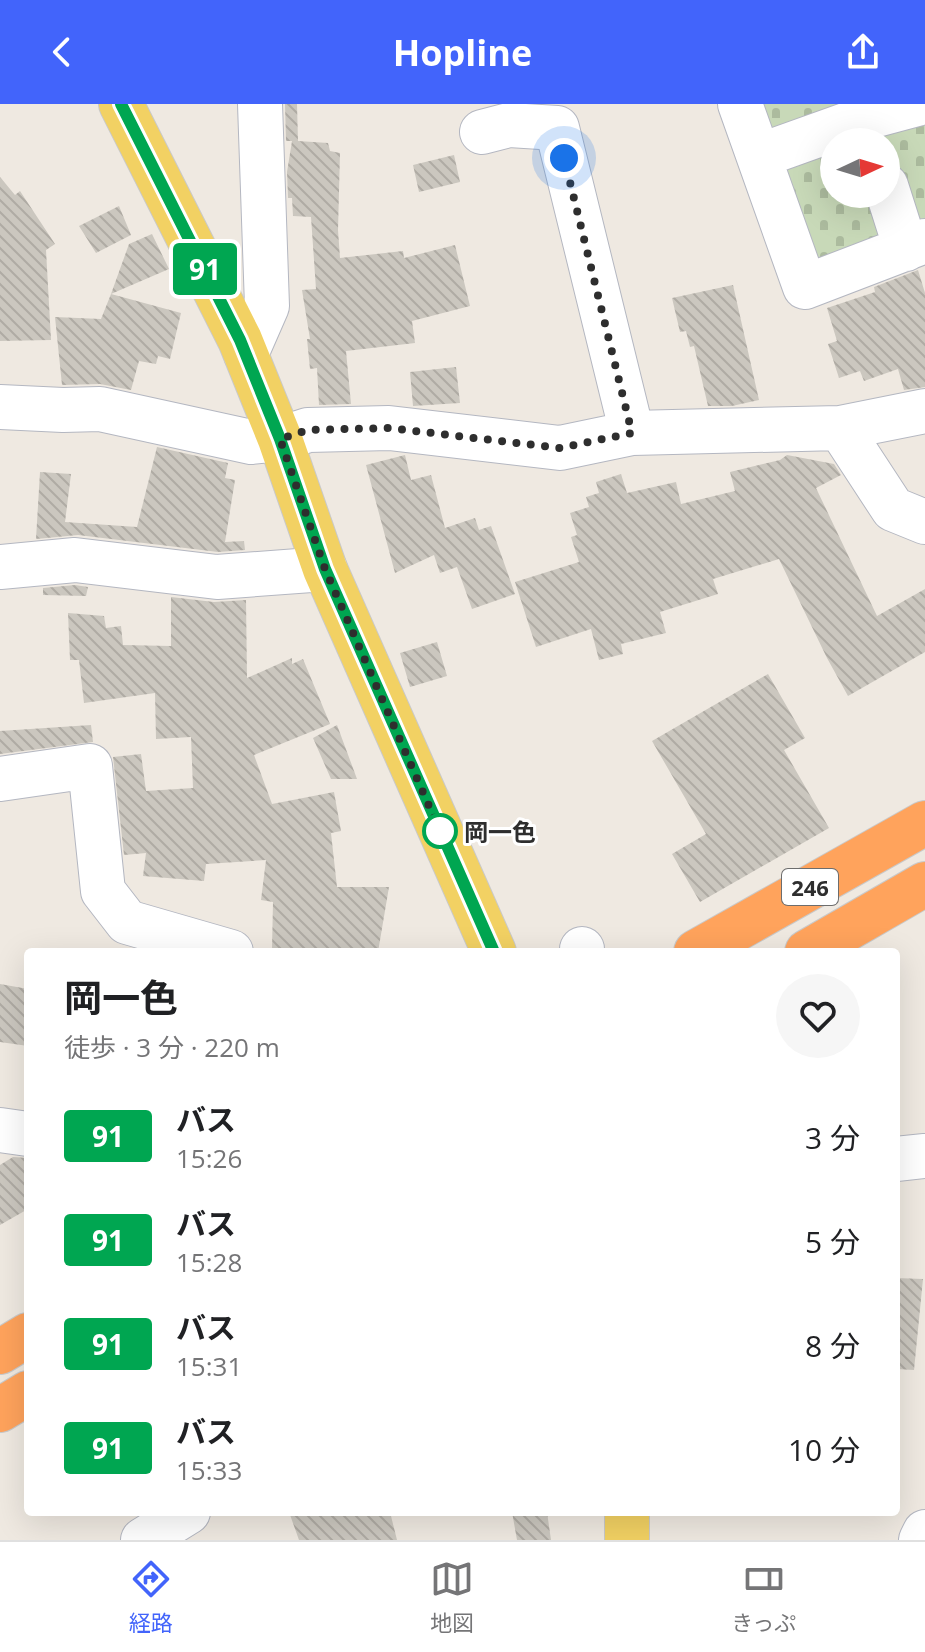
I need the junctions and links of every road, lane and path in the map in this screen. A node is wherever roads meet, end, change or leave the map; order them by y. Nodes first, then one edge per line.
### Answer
1 (121, 104) edge
2 (260, 104) edge
3 (740, 104) edge
4 (917, 104) edge
5 (866, 121) edge
6 (482, 132) dead end
7 (759, 156) junction
8 (897, 208) edge
9 (915, 245) edge
10 (246, 354) junction
11 (0, 407) edge
12 (925, 411) edge
13 (840, 428) junction
14 (632, 433) junction
15 (280, 439) junction
16 (925, 522) edge
17 (0, 567) edge
18 (325, 569) junction
19 (0, 779) edge
20 (925, 823) edge
21 (925, 884) edge
22 (830, 946) edge
23 (217, 948) edge
24 (487, 948) edge
25 (703, 948) edge
26 (0, 1130) edge
27 (24, 1133) edge
28 (925, 1156) edge
29 (900, 1159) edge
30 (24, 1337) edge
31 (0, 1352) edge
32 (24, 1395) edge
33 (0, 1410) edge
34 (182, 1516) edge
35 (627, 1516) edge
36 (925, 1532) edge
37 (143, 1540) edge
38 (627, 1540) edge
39 (921, 1540) edge

1 - 10 main road
2 - 10 street
3 - 7 street
4 - 5 street
5 - 7 street
6 - 14 street
7 - 9 street
8 - 9 street
10 - 15 main road
11 - 15 street
12 - 13 street
13 - 14 street
13 - 16 street
14 - 15 street
15 - 18 main road
17 - 18 street
18 - 24 main road
19 - 23 street
20 - 25 highway, 246
21 - 22 highway, 246
26 - 27 street
28 - 29 street
30 - 31 highway
32 - 33 highway
34 - 37 street
35 - 38 main road
36 - 39 street

